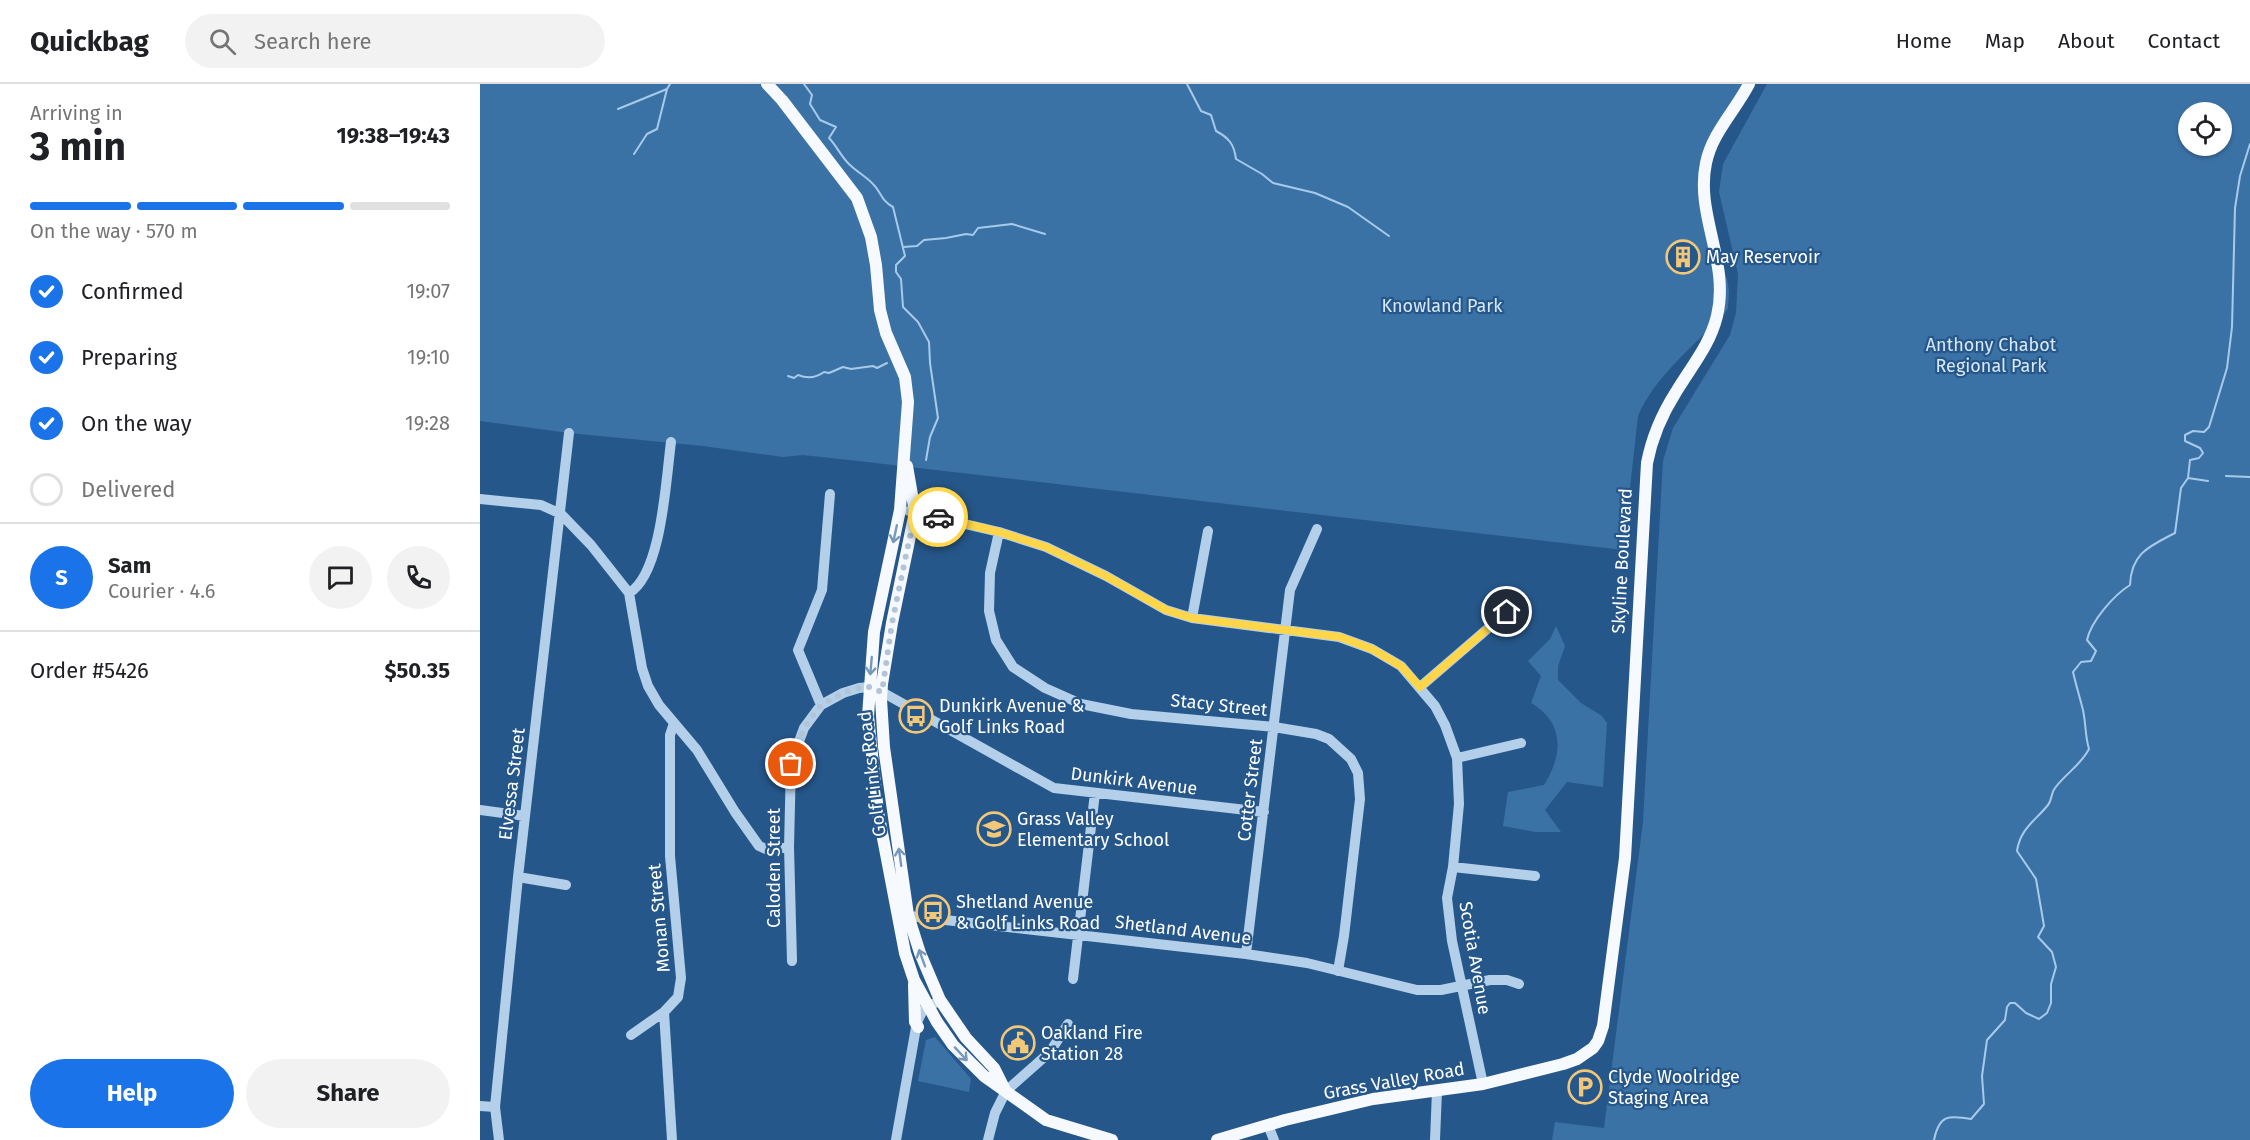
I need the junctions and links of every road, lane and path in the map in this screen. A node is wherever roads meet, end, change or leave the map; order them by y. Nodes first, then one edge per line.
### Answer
1 (767, 84) edge
2 (1749, 84) edge
3 (569, 432) dead end
4 (671, 442) dead end
5 (904, 456) junction
6 (830, 494) dead end
7 (480, 499) edge
8 (900, 510) junction
9 (915, 512) junction
10 (561, 514) junction
11 (1317, 529) dead end
12 (1208, 531) dead end
13 (999, 532) junction
14 (629, 593) junction
15 (1507, 612) dead end
16 (1192, 618) junction
17 (1285, 629) junction
18 (869, 687) junction
19 (1420, 687) junction
20 (882, 692) junction
21 (821, 705) junction
22 (674, 723) junction
23 (1274, 727) junction
24 (1521, 744) dead end
25 (1456, 758) junction
26 (1095, 793) junction
27 (480, 810) edge
28 (1264, 812) junction
29 (525, 816) junction
30 (789, 847) junction
31 (1453, 867) junction
32 (1535, 876) dead end
33 (518, 877) junction
34 (566, 885) dead end
35 (902, 915) junction
36 (1078, 935) junction
37 (1246, 954) junction
38 (792, 961) dead end
39 (1338, 971) junction
40 (1073, 979) dead end
41 (914, 980) junction
42 (1520, 984) dead end
43 (1463, 986) junction
44 (942, 1003) junction
45 (930, 1010) junction
46 (664, 1012) junction
47 (1068, 1024) dead end
48 (918, 1027) junction
49 (631, 1035) dead end
50 (1577, 1059) joint
51 (1483, 1084) junction
52 (1006, 1091) junction
53 (1437, 1091) junction
54 (480, 1106) edge
55 (495, 1107) junction
56 (1268, 1125) junction
57 (499, 1140) edge
58 (672, 1140) edge
59 (896, 1140) edge
60 (988, 1140) edge
61 (1112, 1140) edge
62 (1217, 1140) edge
63 (1274, 1140) edge
64 (1435, 1140) edge

1 - 5 main road, Golf Links Road
2 - 50 main road, Skyline Boulevard
3 - 10 street, Elvessa Street
4 - 14 street
5 - 8 main road, Golf Links Road
5 - 9 main road, Golf Links Road
6 - 21 street
7 - 10 street
8 - 9 street, Scotia Avenue
8 -> 18 main road, Golf Links Road
9 - 13 street, Scotia Avenue
9 - 20 main road, Golf Links Road
10 - 14 street
10 - 29 street, Elvessa Street
11 - 17 street, Cotter Street
12 - 16 street
13 - 16 street, Scotia Avenue
13 - 23 street, Stacy Street
14 - 22 street
15 - 19 street
16 - 17 street, Scotia Avenue
17 - 19 street, Scotia Avenue
17 - 23 street, Cotter Street
18 - 20 street
18 - 21 street, Caloden Street
18 - 35 main road, Golf Links Road
19 - 25 street, Scotia Avenue
20 - 26 street, Dunkirk Avenue
35 -> 20 main road, Golf Links Road
21 - 30 street, Caloden Street
22 - 30 street
22 - 46 street, Monan Street
23 - 28 street, Cotter Street
23 - 39 street, Stacy Street
24 - 25 street
25 - 31 street, Scotia Avenue
26 - 28 street, Dunkirk Avenue
26 - 36 street
27 - 29 street
28 - 37 street, Cotter Street
29 - 33 street, Elvessa Street
30 - 38 street, Caloden Street
31 - 32 street
31 - 43 street, Scotia Avenue
33 - 34 street
33 - 55 street, Elvessa Street
35 - 36 street, Shetland Avenue
35 - 41 main road, Golf Links Road
44 -> 35 main road, Golf Links Road
36 - 37 street, Shetland Avenue
36 - 40 street
37 - 39 street, Shetland Avenue
39 - 43 street, Shetland Avenue
41 - 45 main road, Golf Links Road
41 - 48 main road
42 - 43 street, Shetland Avenue
43 - 51 street, Scotia Avenue
44 - 45 street
44 - 52 main road
45 - 48 street
45 -> 52 main road
46 - 49 street
46 - 58 street
47 - 52 street
48 - 59 street
50 - 51 main road, Grass Valley Road
51 - 53 main road, Grass Valley Road
52 - 60 street
52 - 61 main road
53 - 56 main road, Grass Valley Road
53 - 64 street
54 - 55 street
55 - 57 street, Elvessa Street
56 - 62 main road, Grass Valley Road
56 - 63 street

